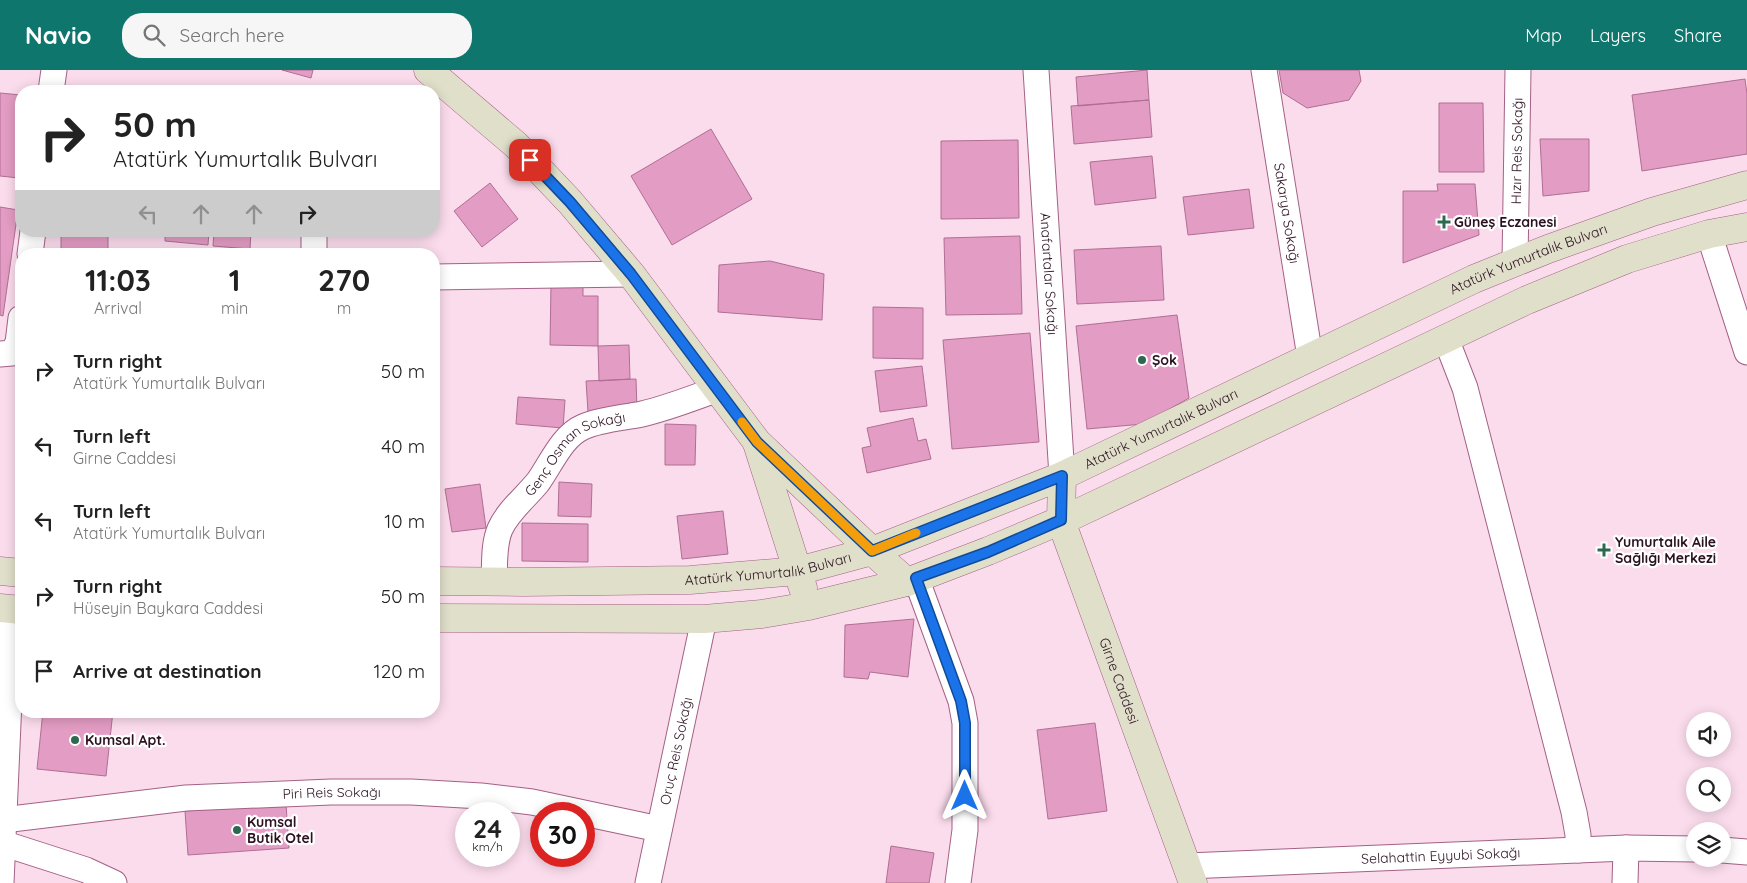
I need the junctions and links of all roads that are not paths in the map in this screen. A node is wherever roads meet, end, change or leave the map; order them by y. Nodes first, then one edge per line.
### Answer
1 (54, 70) edge
2 (428, 70) edge
3 (1036, 70) edge
4 (1264, 70) edge
5 (1518, 70) edge
6 (52, 85) edge
7 (1747, 185) edge
8 (1747, 227) edge
9 (1709, 234) junction
10 (1515, 262) junction
11 (631, 274) junction
12 (440, 277) edge
13 (15, 333) edge
14 (1446, 339) junction
15 (9, 348) edge
16 (1747, 352) edge
17 (1310, 357) junction
18 (718, 389) junction
19 (757, 442) junction
20 (1062, 476) junction
21 (1061, 520) junction
22 (872, 551) junction
23 (0, 571) edge
24 (798, 571) junction
25 (15, 572) edge
26 (911, 580) junction
27 (440, 581) edge
28 (494, 582) junction
29 (809, 606) junction
30 (11, 609) edge
31 (440, 618) edge
32 (704, 619) junction
33 (659, 829) junction
34 (3, 831) junction
35 (1626, 848) junction
36 (1686, 849) edge
37 (1578, 850) junction
38 (1731, 851) edge
39 (1747, 852) edge
40 (1190, 875) edge
41 (1, 883) edge
42 (114, 883) edge
43 (648, 883) edge
44 (958, 883) edge
45 (1625, 883) edge

1 - 6 street
2 - 11 street
3 - 20 street, Anafartalar Sokağı
4 - 17 street, Sakarya Sokağı
5 - 10 street, Hızır Reis Sokağı
7 - 10 street, Atatürk Yumurtalık Bulvarı
8 - 9 street
9 - 14 street
9 - 16 street
10 - 17 street, Atatürk Yumurtalık Bulvarı
11 - 12 street
11 - 18 street
13 - 15 street
14 - 21 street
14 - 37 street
17 - 20 street, Atatürk Yumurtalık Bulvarı
18 - 19 street
18 - 28 street, Genç Osman Sokağı
19 - 22 street
19 - 24 street
20 - 21 street, Girne Caddesi
20 - 22 street, Atatürk Yumurtalık Bulvarı
21 - 26 street
21 - 40 street, Girne Caddesi
22 - 24 street, Atatürk Yumurtalık Bulvarı
22 - 26 street
23 - 25 street
24 - 28 street, Atatürk Yumurtalık Bulvarı
24 - 29 street
26 - 29 street
26 - 44 street
27 - 28 street, Atatürk Yumurtalık Bulvarı
29 - 32 street
30 - 34 street
31 - 32 street
32 - 33 street, Oruç Reis Sokağı
33 - 34 street, Piri Reis Sokağı
33 - 43 street, Oruç Reis Sokağı
34 - 41 street
34 - 42 street
35 - 36 street, Selahattin Eyyubi Sokağı
35 - 37 street, Selahattin Eyyubi Sokağı
35 - 45 street
37 - 40 street, Selahattin Eyyubi Sokağı
38 - 39 street

